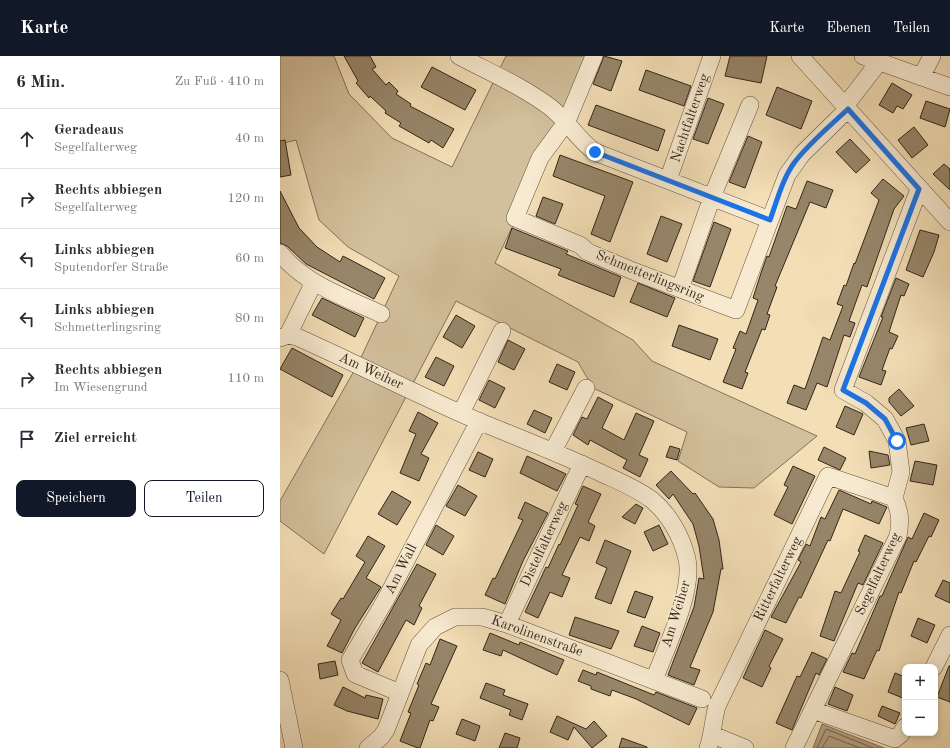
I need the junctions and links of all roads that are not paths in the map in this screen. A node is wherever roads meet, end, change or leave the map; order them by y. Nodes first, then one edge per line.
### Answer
1 (459, 56) edge
2 (594, 56) edge
3 (712, 56) edge
4 (800, 56) edge
5 (863, 56) edge
6 (932, 56) edge
7 (879, 62) junction
8 (921, 77) junction
9 (950, 87) edge
10 (750, 105) dead end
11 (847, 107) junction
12 (567, 121) junction
13 (668, 180) junction
14 (919, 189) junction
15 (712, 197) junction
16 (770, 220) junction
17 (950, 222) edge
18 (280, 253) edge
19 (314, 282) junction
20 (680, 290) junction
21 (381, 314) dead end
22 (502, 331) dead end
23 (284, 336) edge
24 (586, 388) dead end
25 (461, 413) junction
26 (479, 421) junction
27 (553, 451) junction
28 (582, 464) junction
29 (894, 498) junction
30 (507, 624) junction
31 (950, 635) edge
32 (936, 664) edge
33 (280, 680) edge
34 (654, 680) junction
35 (400, 693) junction
36 (702, 699) dead end
37 (813, 710) junction
38 (902, 732) edge
39 (710, 742) edge
40 (294, 748) edge
41 (368, 748) edge
42 (745, 748) edge
43 (794, 748) edge

1 - 12 street
2 - 12 street, Schmetterlingsring
3 - 13 street, Nachtfalterweg
4 - 11 street
5 - 7 street
6 - 8 street
7 - 8 street
7 - 11 street, Schmetterlingsring
8 - 9 street
10 - 15 street
11 - 14 street
11 - 16 street, Schmetterlingsring
12 - 13 street
12 - 20 street, Schmetterlingsring
13 - 15 street
14 - 17 street
14 - 29 street
15 - 16 street
15 - 20 street
16 - 20 street, Schmetterlingsring
18 - 19 street
19 - 21 street
19 - 23 street
22 - 25 street
23 - 25 street, Am Weiher
24 - 27 street
25 - 26 street, Am Weiher
26 - 27 street, Am Weiher
26 - 35 street, Am Wall
27 - 28 street, Am Weiher
28 - 30 street, Distelfalterweg
28 - 34 street, Am Weiher
29 - 37 street, Segelfalterweg
29 - 39 street, Ritterfalterweg
30 - 34 street, Karolinenstraße
30 - 35 street, Karolinenstraße
31 - 32 street
33 - 40 street
34 - 36 street, Karolinenstraße
35 - 41 street, Karolinenstraße
37 - 38 street
37 - 43 street, Segelfalterweg
39 - 42 street

